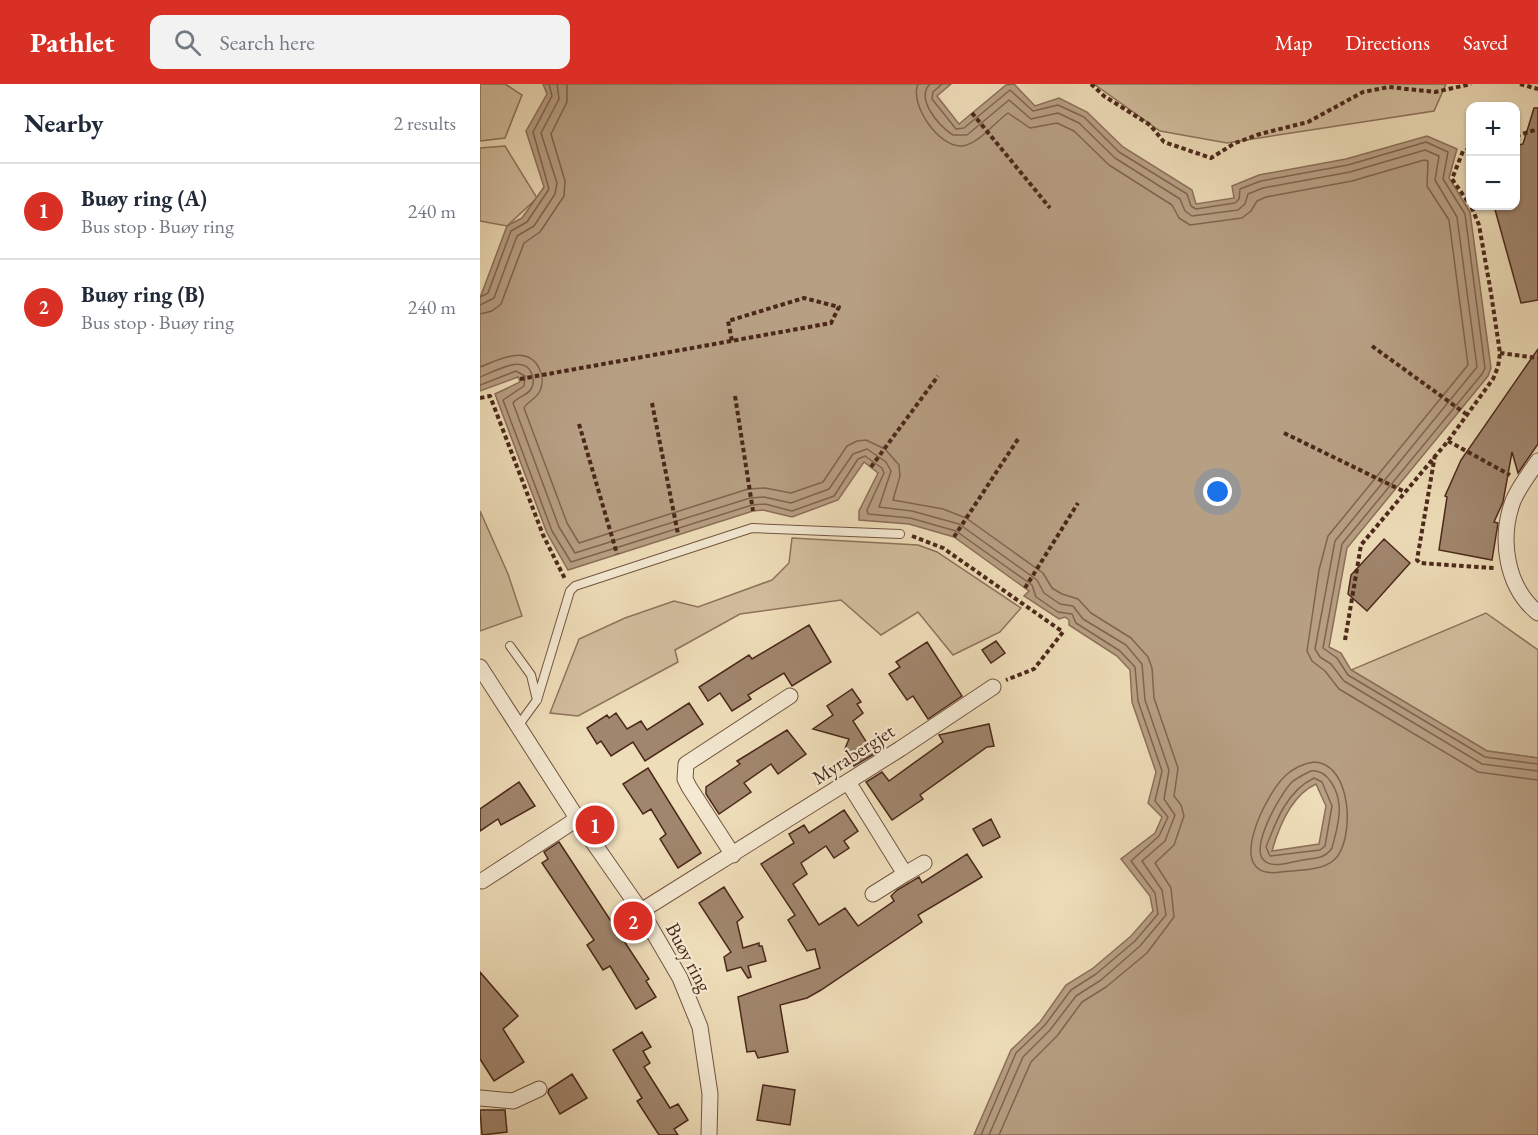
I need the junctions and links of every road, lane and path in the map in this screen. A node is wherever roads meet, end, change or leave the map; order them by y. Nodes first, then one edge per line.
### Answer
1 (1091, 84) edge
2 (1471, 84) edge
3 (1520, 84) edge
4 (1538, 89) edge
5 (972, 113) dead end
6 (1538, 129) edge
7 (1520, 134) edge
8 (1466, 150) edge
9 (1466, 198) edge
10 (1050, 208) dead end
11 (1473, 210) edge
12 (732, 341) junction
13 (1372, 346) dead end
14 (1500, 353) junction
15 (1538, 358) edge
16 (938, 376) dead end
17 (520, 379) dead end
18 (735, 396) dead end
19 (480, 398) edge
20 (652, 403) dead end
21 (1466, 414) junction
22 (579, 424) dead end
23 (1284, 433) dead end
24 (1018, 439) dead end
25 (1448, 441) junction
26 (1436, 453) junction
27 (1538, 461) edge
28 (871, 467) dead end
29 (1524, 482) junction
30 (1405, 492) junction
31 (1078, 503) dead end
32 (753, 511) dead end
33 (678, 534) dead end
34 (900, 534) joint
35 (954, 537) dead end
36 (617, 554) dead end
37 (1510, 568) junction
38 (1025, 588) dead end
39 (570, 591) junction
40 (1538, 613) edge
41 (1345, 640) dead end
42 (510, 646) dead end
43 (480, 667) edge
44 (993, 687) joint
45 (790, 696) dead end
46 (537, 700) junction
47 (518, 726) junction
48 (848, 782) junction
49 (577, 819) junction
50 (733, 855) junction
51 (924, 863) dead end
52 (905, 874) junction
53 (482, 881) dead end
54 (873, 894) dead end
55 (640, 911) junction
56 (539, 1089) dead end
57 (480, 1098) edge
58 (709, 1135) edge

1 - 2 path
3 - 4 path
5 - 10 path
6 - 7 path
8 - 9 path
11 - 14 path
12 - 12 path
12 - 17 path
13 - 21 path
14 - 15 path
14 - 21 path
16 - 28 path
18 - 32 path
19 - 39 path
20 - 33 path
21 - 25 path
22 - 36 path
23 - 30 path
24 - 35 path
25 - 26 path
25 - 29 path
26 - 30 path
26 - 37 path
27 - 29 street
29 - 37 street
30 - 41 path
31 - 38 path
34 - 39 lane
34 - 44 path
37 - 40 street
39 - 46 lane
42 - 46 lane
43 - 47 street, Buøy ring
44 - 48 street, Myrabergjet
45 - 50 street
46 - 47 lane
47 - 49 street, Buøy ring
48 - 50 street, Myrabergjet
48 - 52 street
49 - 53 street
49 - 55 street, Buøy ring
50 - 55 street, Myrabergjet
51 - 52 street
52 - 54 street
55 - 58 street, Buøy ring
56 - 57 street

